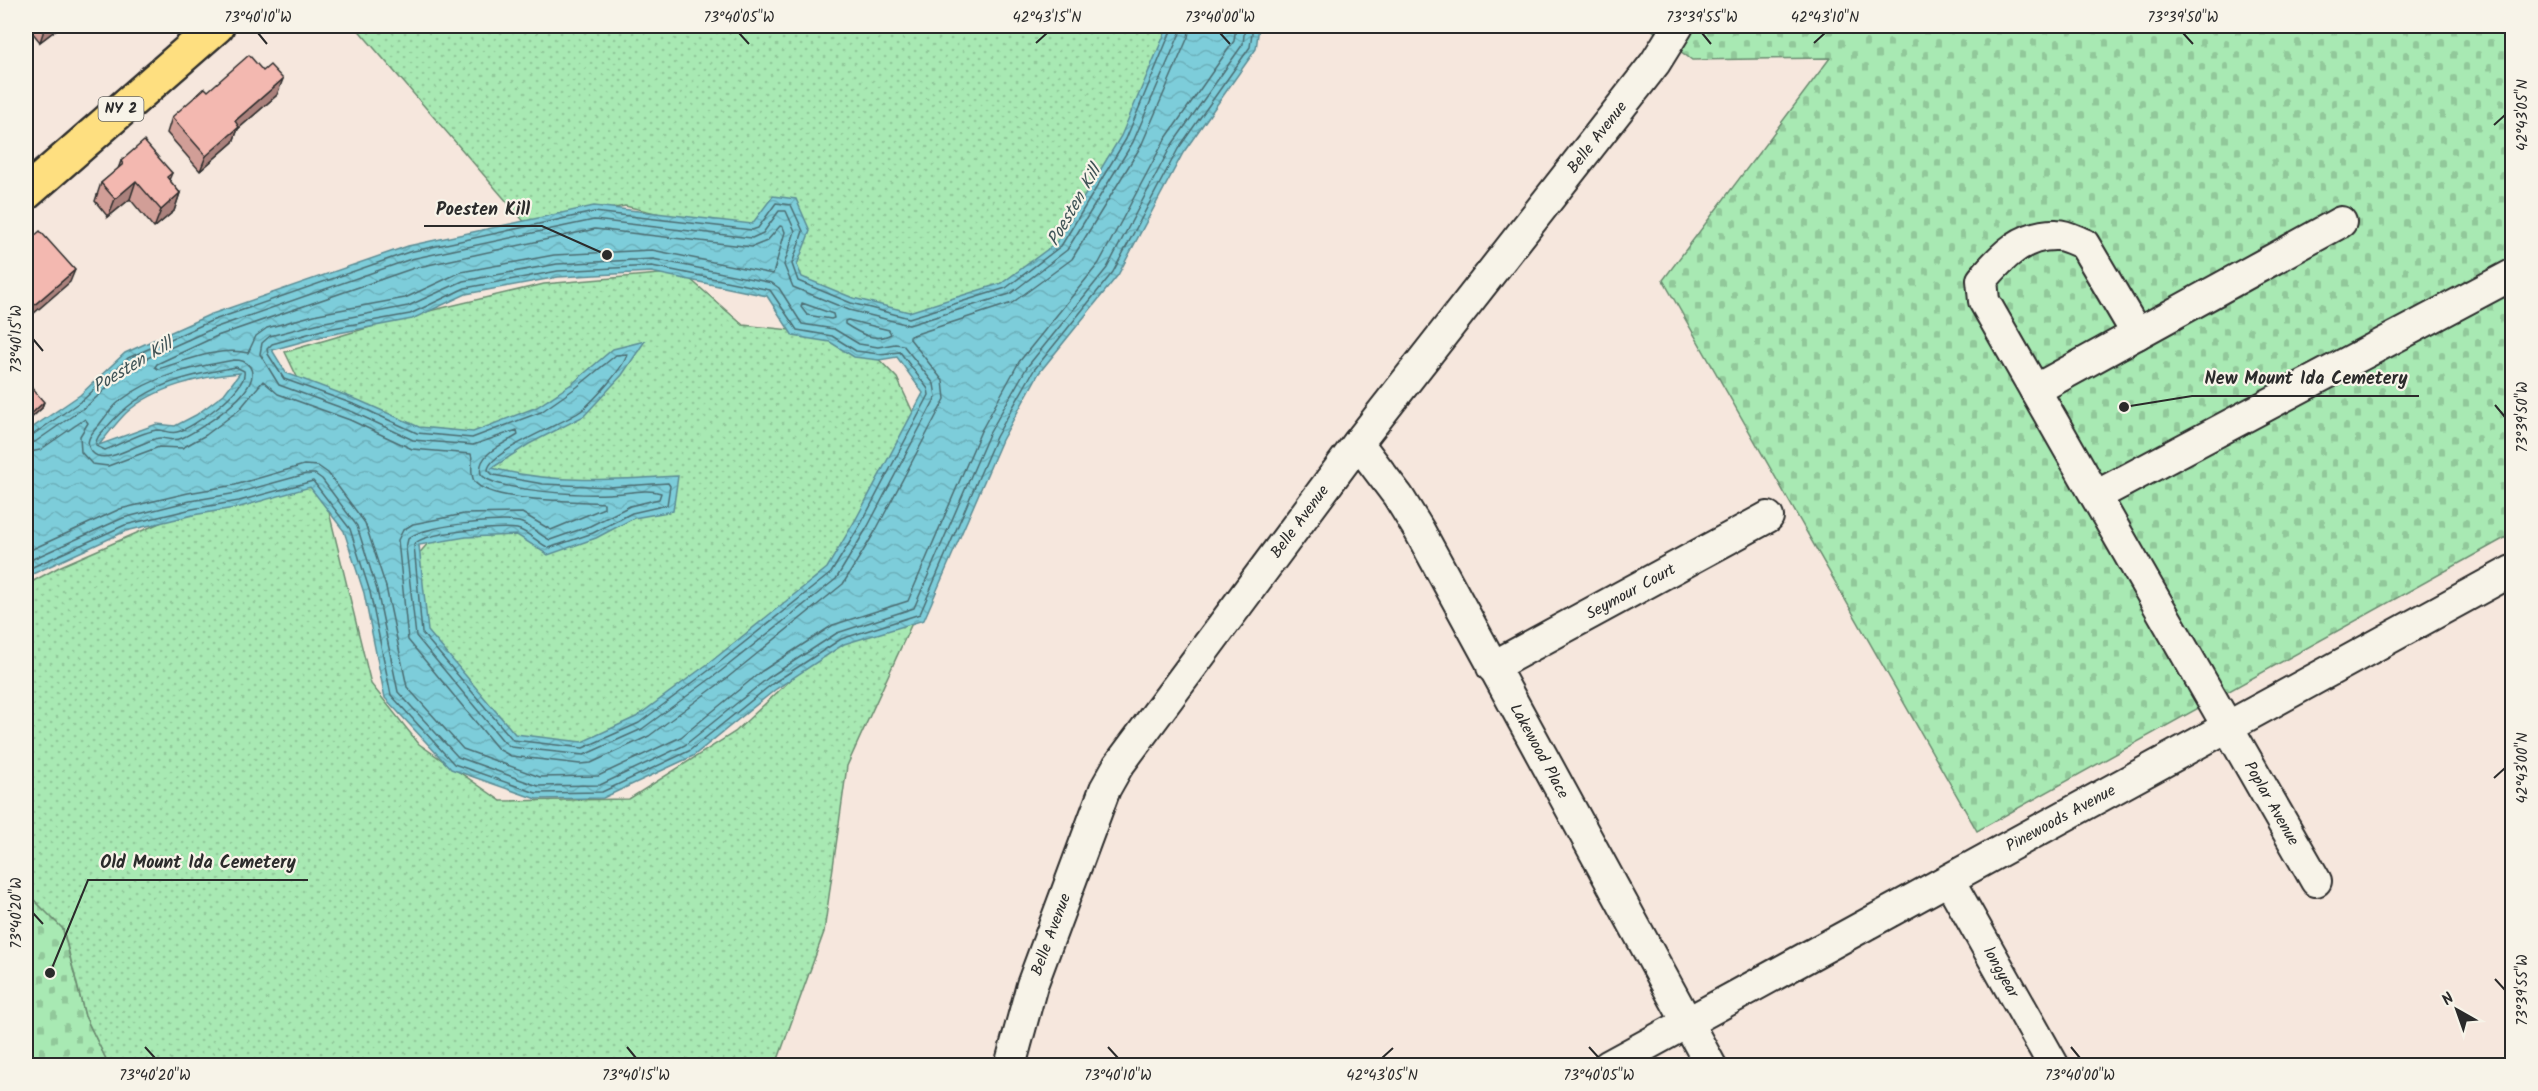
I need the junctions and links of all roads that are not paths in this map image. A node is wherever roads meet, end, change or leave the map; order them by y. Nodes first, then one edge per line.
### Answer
1 (217, 26) edge
2 (1678, 26) edge
3 (26, 193) edge
4 (2341, 222) dead end
5 (2512, 275) edge
6 (2137, 334) junction
7 (2035, 390) junction
8 (1358, 442) junction
9 (2096, 496) junction
10 (1768, 516) dead end
11 (2512, 571) edge
12 (1492, 667) junction
13 (2229, 725) junction
14 (1949, 880) junction
15 (2316, 881) dead end
16 (1687, 1023) junction
17 (1010, 1065) edge
18 (1608, 1065) edge
19 (1712, 1065) edge
20 (2054, 1065) edge

1 - 3 main road, NY 2
2 - 8 street, Belle Avenue
4 - 6 street
5 - 9 street
6 - 7 street
6 - 7 street, Poplar Avenue
7 - 9 street, Poplar Avenue
8 - 12 street, Lakewood Place
8 - 17 street, Belle Avenue
9 - 13 street, Poplar Avenue
10 - 12 street, Seymour Court
11 - 13 street, Pinewoods Avenue
12 - 16 street, Lakewood Place
13 - 14 street, Pinewoods Avenue
13 - 15 street, Poplar Avenue
14 - 16 street, Pinewoods Avenue
14 - 20 street, longyear
16 - 18 street, Pinewoods Avenue
16 - 19 street, Lakewood Place

